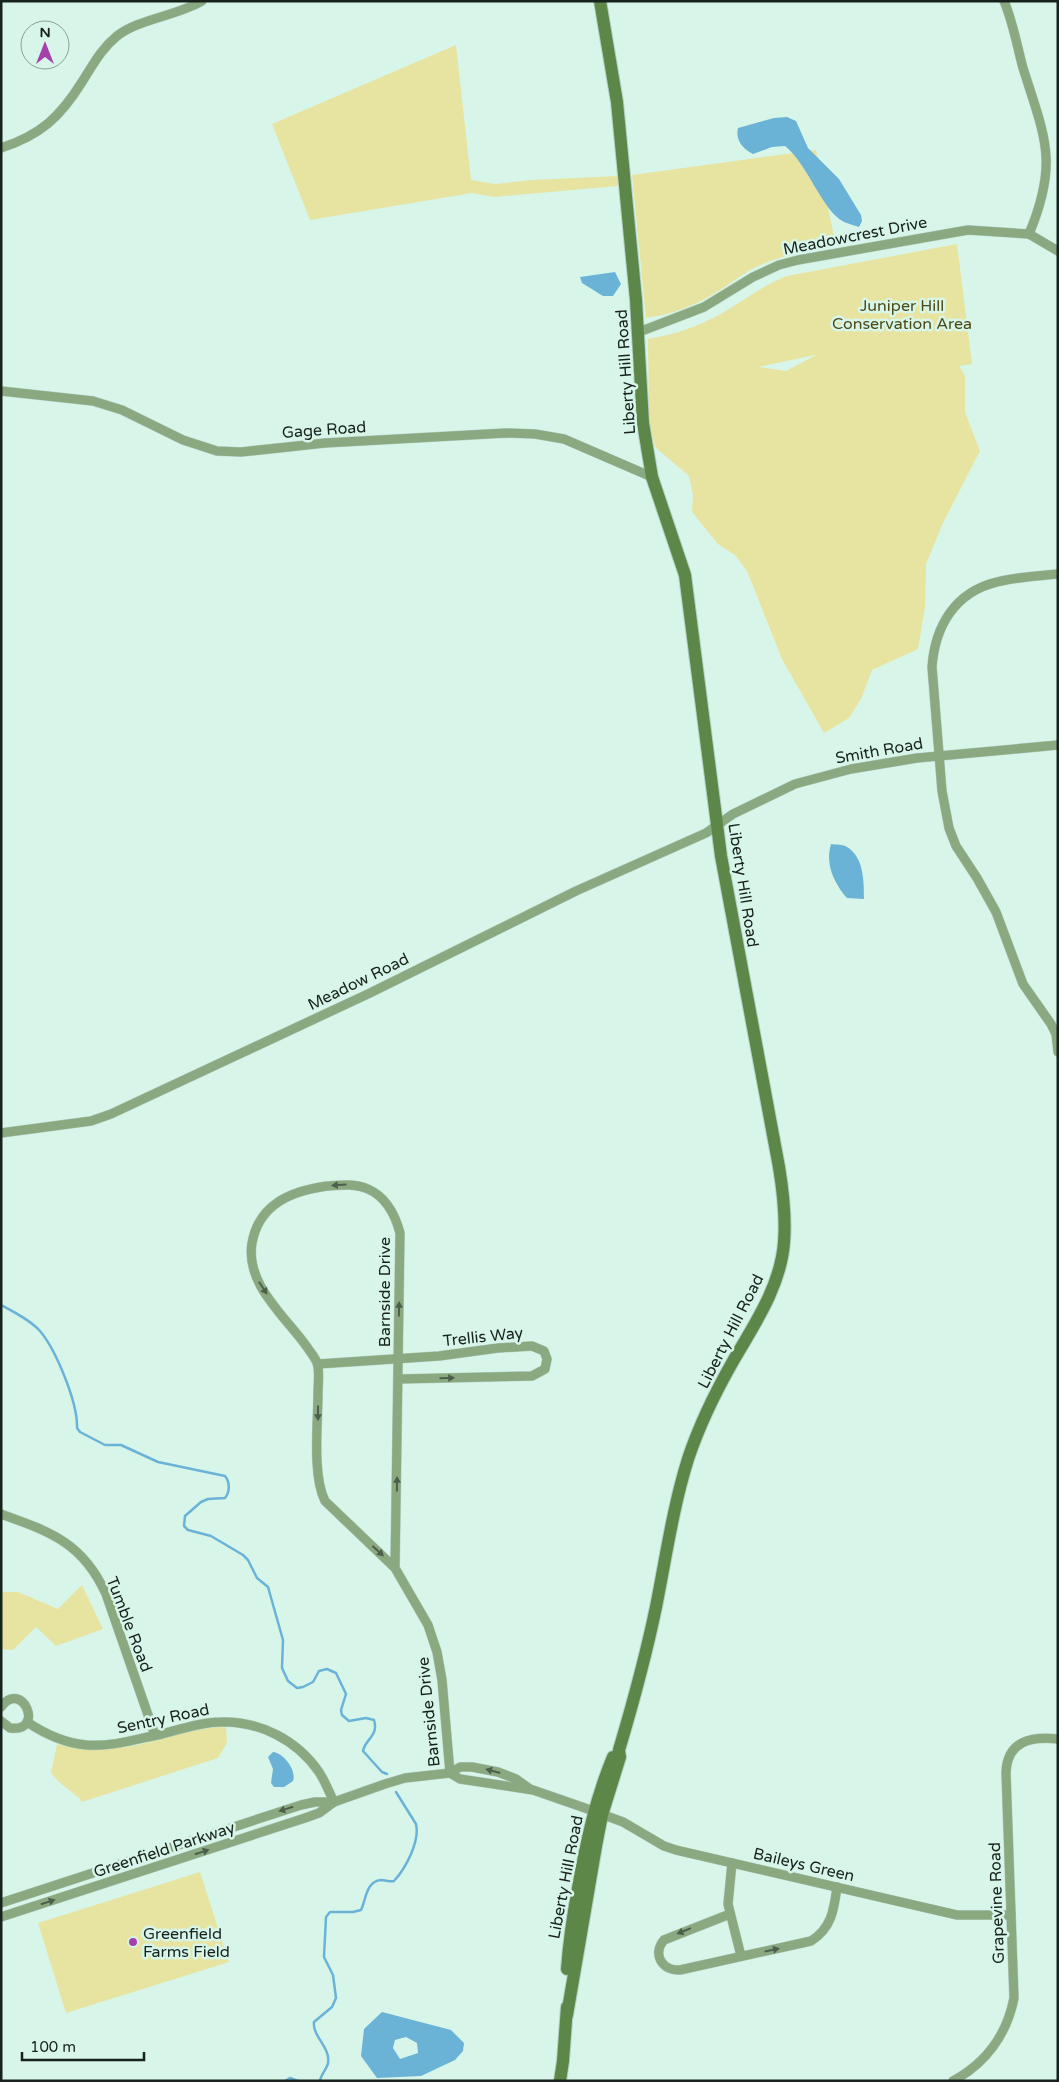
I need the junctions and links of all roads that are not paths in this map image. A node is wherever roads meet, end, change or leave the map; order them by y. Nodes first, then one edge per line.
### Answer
1 (202, 1) edge
2 (600, 1) edge
3 (1004, 1) edge
4 (1, 148) edge
5 (1029, 234) junction
6 (1058, 251) edge
7 (639, 332) junction
8 (1, 391) edge
9 (652, 477) junction
10 (1058, 574) edge
11 (1058, 745) edge
12 (940, 756) junction
13 (718, 826) junction
14 (1058, 1052) edge
15 (1, 1133) edge
16 (398, 1358) junction
17 (318, 1364) junction
18 (398, 1379) junction
19 (1, 1514) edge
20 (395, 1568) junction
21 (1, 1707) edge
22 (1, 1721) edge
23 (27, 1722) junction
24 (155, 1735) junction
25 (1058, 1739) edge
26 (450, 1773) junction
27 (533, 1790) junction
28 (334, 1802) junction
29 (598, 1813) junction
30 (732, 1863) junction
31 (837, 1886) junction
32 (1, 1903) edge
33 (730, 1914) junction
34 (1011, 1915) junction
35 (1, 1917) edge
36 (741, 1956) junction
37 (560, 2081) edge
38 (954, 2081) edge

1 - 4 street
2 - 7 street, Liberty Hill Road
3 - 5 street
5 - 6 street, Meadowcrest Drive
5 - 7 street, Meadowcrest Drive
7 - 9 street, Liberty Hill Road
8 - 9 street, Gage Road
9 - 13 street, Liberty Hill Road
10 - 12 street
11 - 12 street, Smith Road
12 - 13 street, Smith Road
12 - 14 street
13 - 15 street, Meadow Road
13 - 29 street, Liberty Hill Road
16 - 17 street, Trellis Way
16 -> 17 street, Barnside Drive
16 - 18 street, Barnside Drive
18 -> 16 street, Trellis Way
17 -> 20 street, Barnside Drive
20 -> 18 street, Barnside Drive
19 - 24 street, Tumble Road
20 - 26 street, Barnside Drive
21 - 23 street
22 - 23 street
23 - 24 street, Sentry Road
24 - 28 street, Sentry Road
25 - 34 street, Grapevine Road
26 - 27 street, Greenfield Parkway
27 -> 26 street, Greenfield Parkway
26 - 28 street, Greenfield Parkway
27 - 29 street, Greenfield Parkway
28 -> 32 street, Greenfield Parkway
35 -> 28 street, Greenfield Parkway
29 - 30 street, Baileys Green
29 - 37 street, Liberty Hill Road
30 - 31 street, Baileys Green
30 - 33 street
31 - 34 street, Baileys Green
36 -> 31 street
33 - 36 street
33 -> 36 street
34 - 38 street, Grapevine Road

